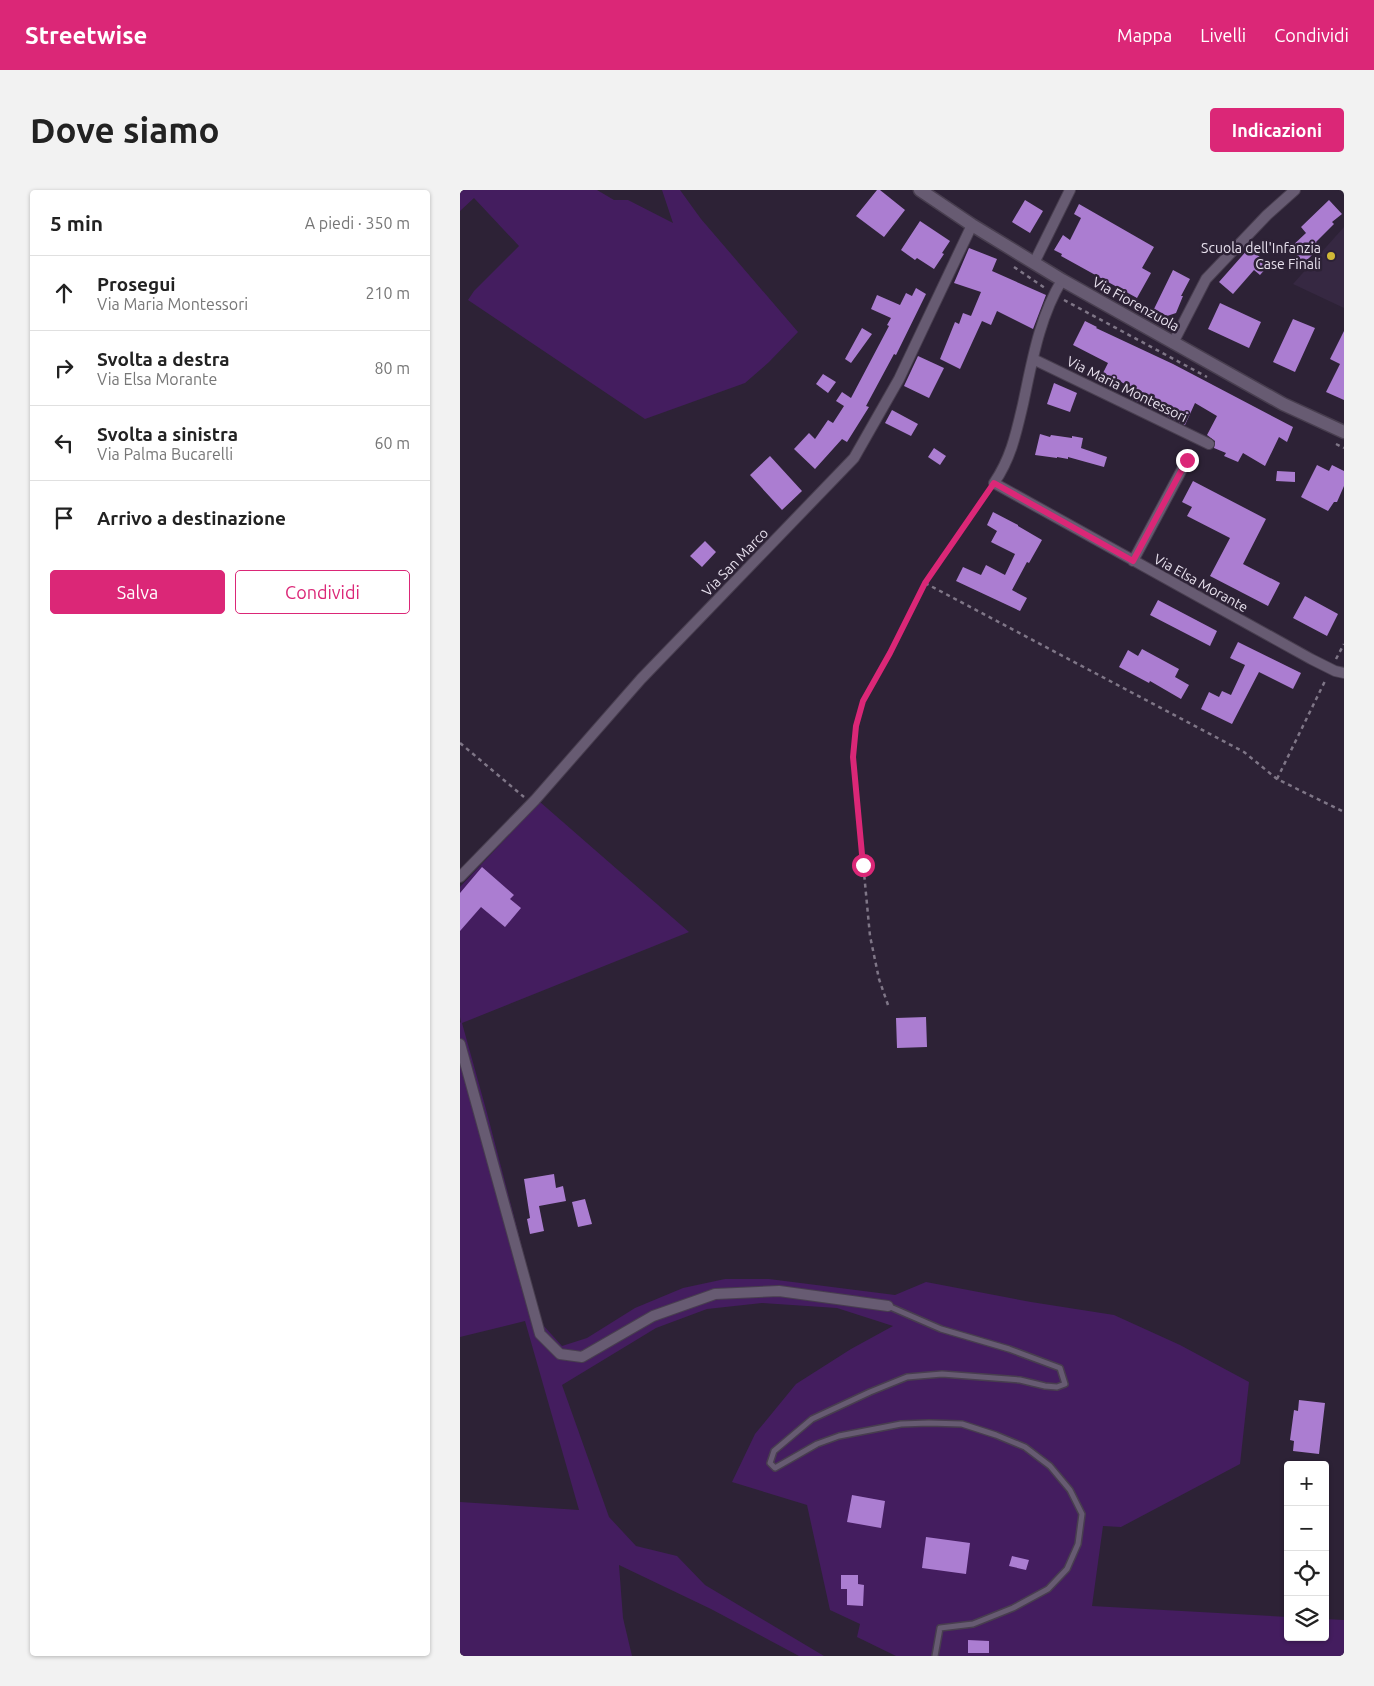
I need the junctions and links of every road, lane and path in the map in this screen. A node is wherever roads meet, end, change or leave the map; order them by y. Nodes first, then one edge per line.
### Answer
1 (920, 190) edge
2 (1070, 190) edge
3 (1295, 190) edge
4 (972, 226) junction
5 (1034, 263) junction
6 (1062, 280) junction
7 (1173, 343) junction
8 (1033, 359) junction
9 (1344, 432) edge
10 (1208, 444) dead end
11 (1187, 460) dead end
12 (994, 483) junction
13 (1133, 561) junction
14 (925, 583) junction
15 (1344, 644) edge
16 (1331, 669) junction
17 (1344, 673) edge
18 (460, 743) edge
19 (1277, 779) junction
20 (531, 803) junction
21 (1344, 812) edge
22 (460, 876) edge
23 (888, 1005) dead end
24 (460, 1044) edge
25 (888, 1306) joint
26 (936, 1656) edge

1 - 4 street, Via Fiorenzuola
2 - 5 street
3 - 7 street
4 - 5 street, Via Fiorenzuola
4 - 20 street, Via San Marco
5 - 6 street, Via Fiorenzuola
6 - 7 street, Via Fiorenzuola
6 - 8 street
7 - 9 street, Via Fiorenzuola
8 - 10 street, Via Maria Montessori
8 - 12 street
11 - 13 street
12 - 13 street, Via Elsa Morante
12 - 14 path
13 - 16 street, Via Elsa Morante
14 - 19 path
14 - 23 path
15 - 16 path
16 - 17 street, Via Elsa Morante
16 - 19 path
18 - 20 path
19 - 21 path
20 - 22 street, Via San Marco
24 - 25 street
25 - 26 lane

